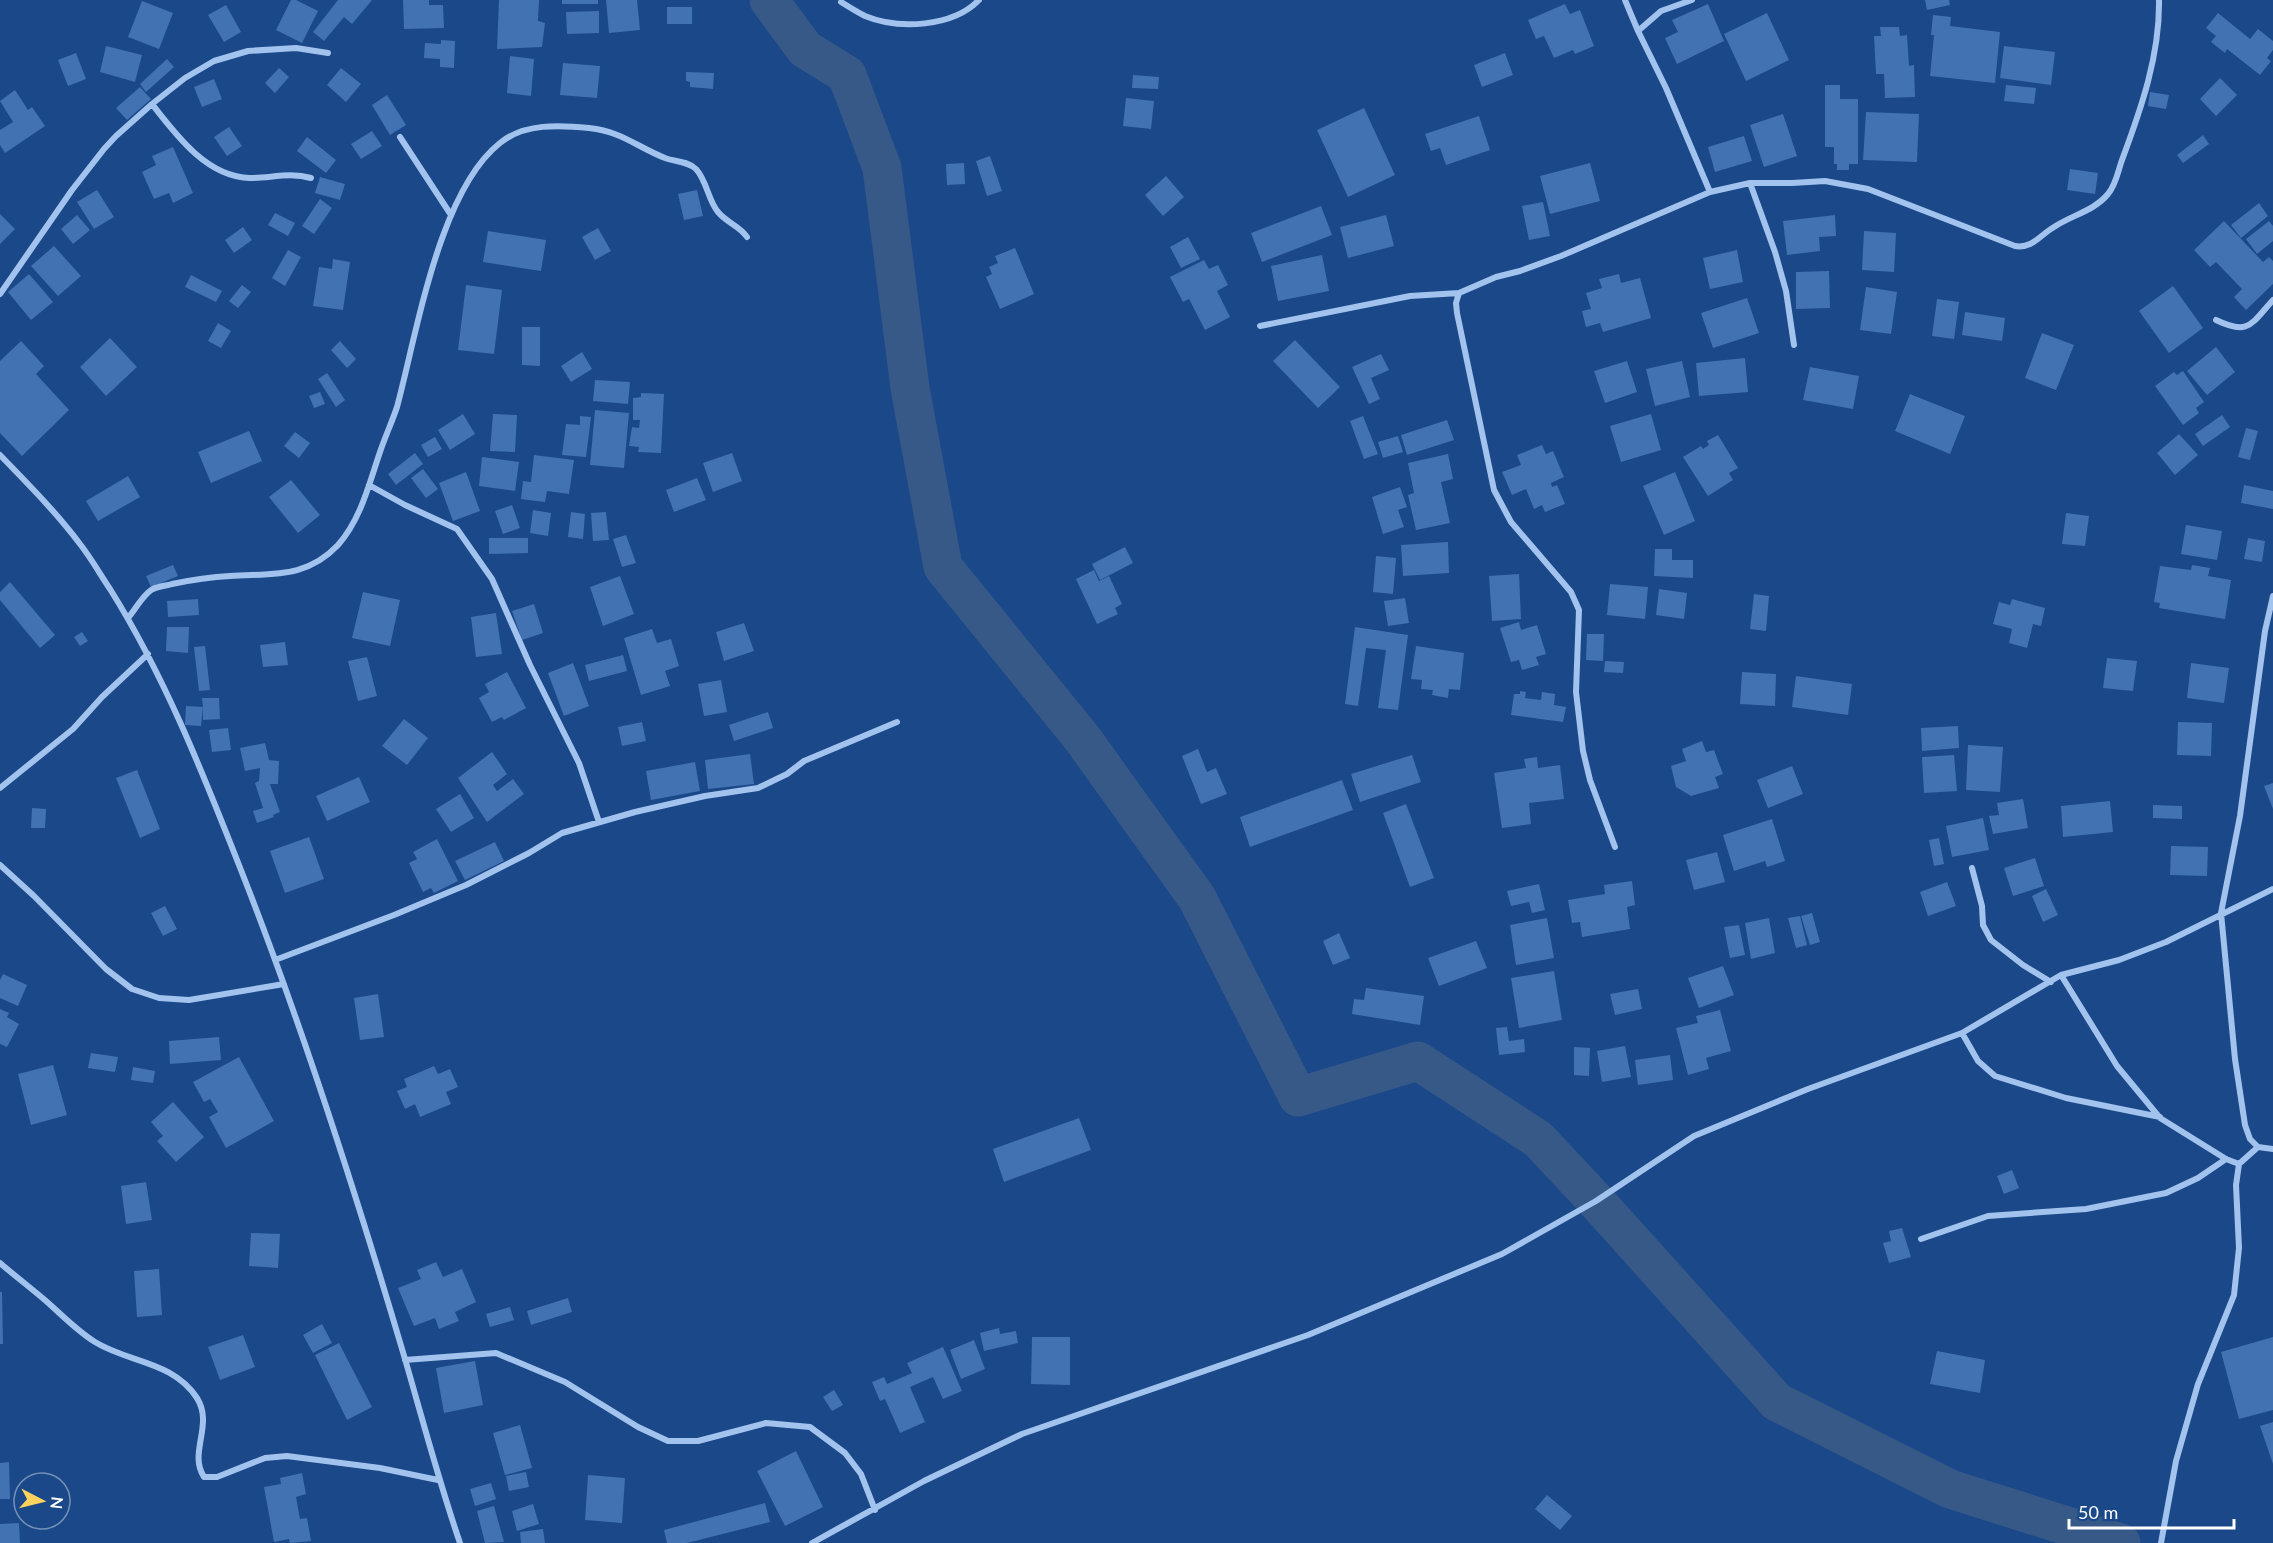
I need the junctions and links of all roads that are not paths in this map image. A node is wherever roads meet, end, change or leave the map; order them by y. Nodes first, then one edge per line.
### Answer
1 (979, 0) edge
2 (1625, 0) edge
3 (1692, 0) edge
4 (2159, 0) edge
5 (841, 2) dead end
6 (1638, 31) junction
7 (328, 53) dead end
8 (152, 104) junction
9 (400, 136) dead end
10 (311, 178) dead end
11 (1750, 183) junction
12 (1710, 192) junction
13 (451, 215) junction
14 (747, 237) dead end
15 (1459, 293) junction
16 (0, 294) edge
17 (2273, 300) edge
18 (2216, 320) dead end
19 (1260, 326) dead end
20 (1794, 345) dead end
21 (0, 455) edge
22 (369, 485) junction
23 (2273, 596) edge
24 (128, 618) junction
25 (148, 654) junction
26 (897, 722) dead end
27 (0, 788) edge
28 (598, 822) junction
29 (1615, 847) dead end
30 (0, 865) edge
31 (1972, 868) dead end
32 (2273, 889) edge
33 (2221, 913) junction
34 (275, 960) junction
35 (2061, 975) junction
36 (2051, 982) junction
37 (284, 984) junction
38 (1962, 1033) junction
39 (2160, 1118) junction
40 (2258, 1147) junction
41 (2273, 1149) edge
42 (2226, 1159) junction
43 (2239, 1164) junction
44 (1921, 1239) dead end
45 (0, 1263) edge
46 (405, 1360) junction
47 (438, 1480) junction
48 (875, 1510) junction
49 (460, 1543) edge
50 (812, 1543) edge
51 (2161, 1543) edge

1 - 5 street
2 - 6 street
3 - 6 street
4 - 11 street
6 - 12 street
7 - 8 street
8 - 10 street
8 - 16 street
9 - 13 street
11 - 12 street
11 - 20 street
12 - 15 street
13 - 14 street
13 - 22 street
15 - 19 street
15 - 29 street
17 - 18 street
21 - 24 street
22 - 24 street
22 - 28 street
23 - 33 street
24 - 25 street
25 - 27 street
25 - 34 street
26 - 28 street
28 - 34 street
30 - 37 street
31 - 36 street
32 - 33 street
33 - 35 street
33 - 40 street
34 - 37 street
35 - 36 street
35 - 39 street
36 - 38 street
37 - 46 street
38 - 39 street
38 - 48 street
39 - 42 street
40 - 41 street
40 - 43 street
42 - 43 street
42 - 44 street
43 - 51 street
45 - 47 street
46 - 47 street
46 - 48 street
47 - 49 street
48 - 50 street

